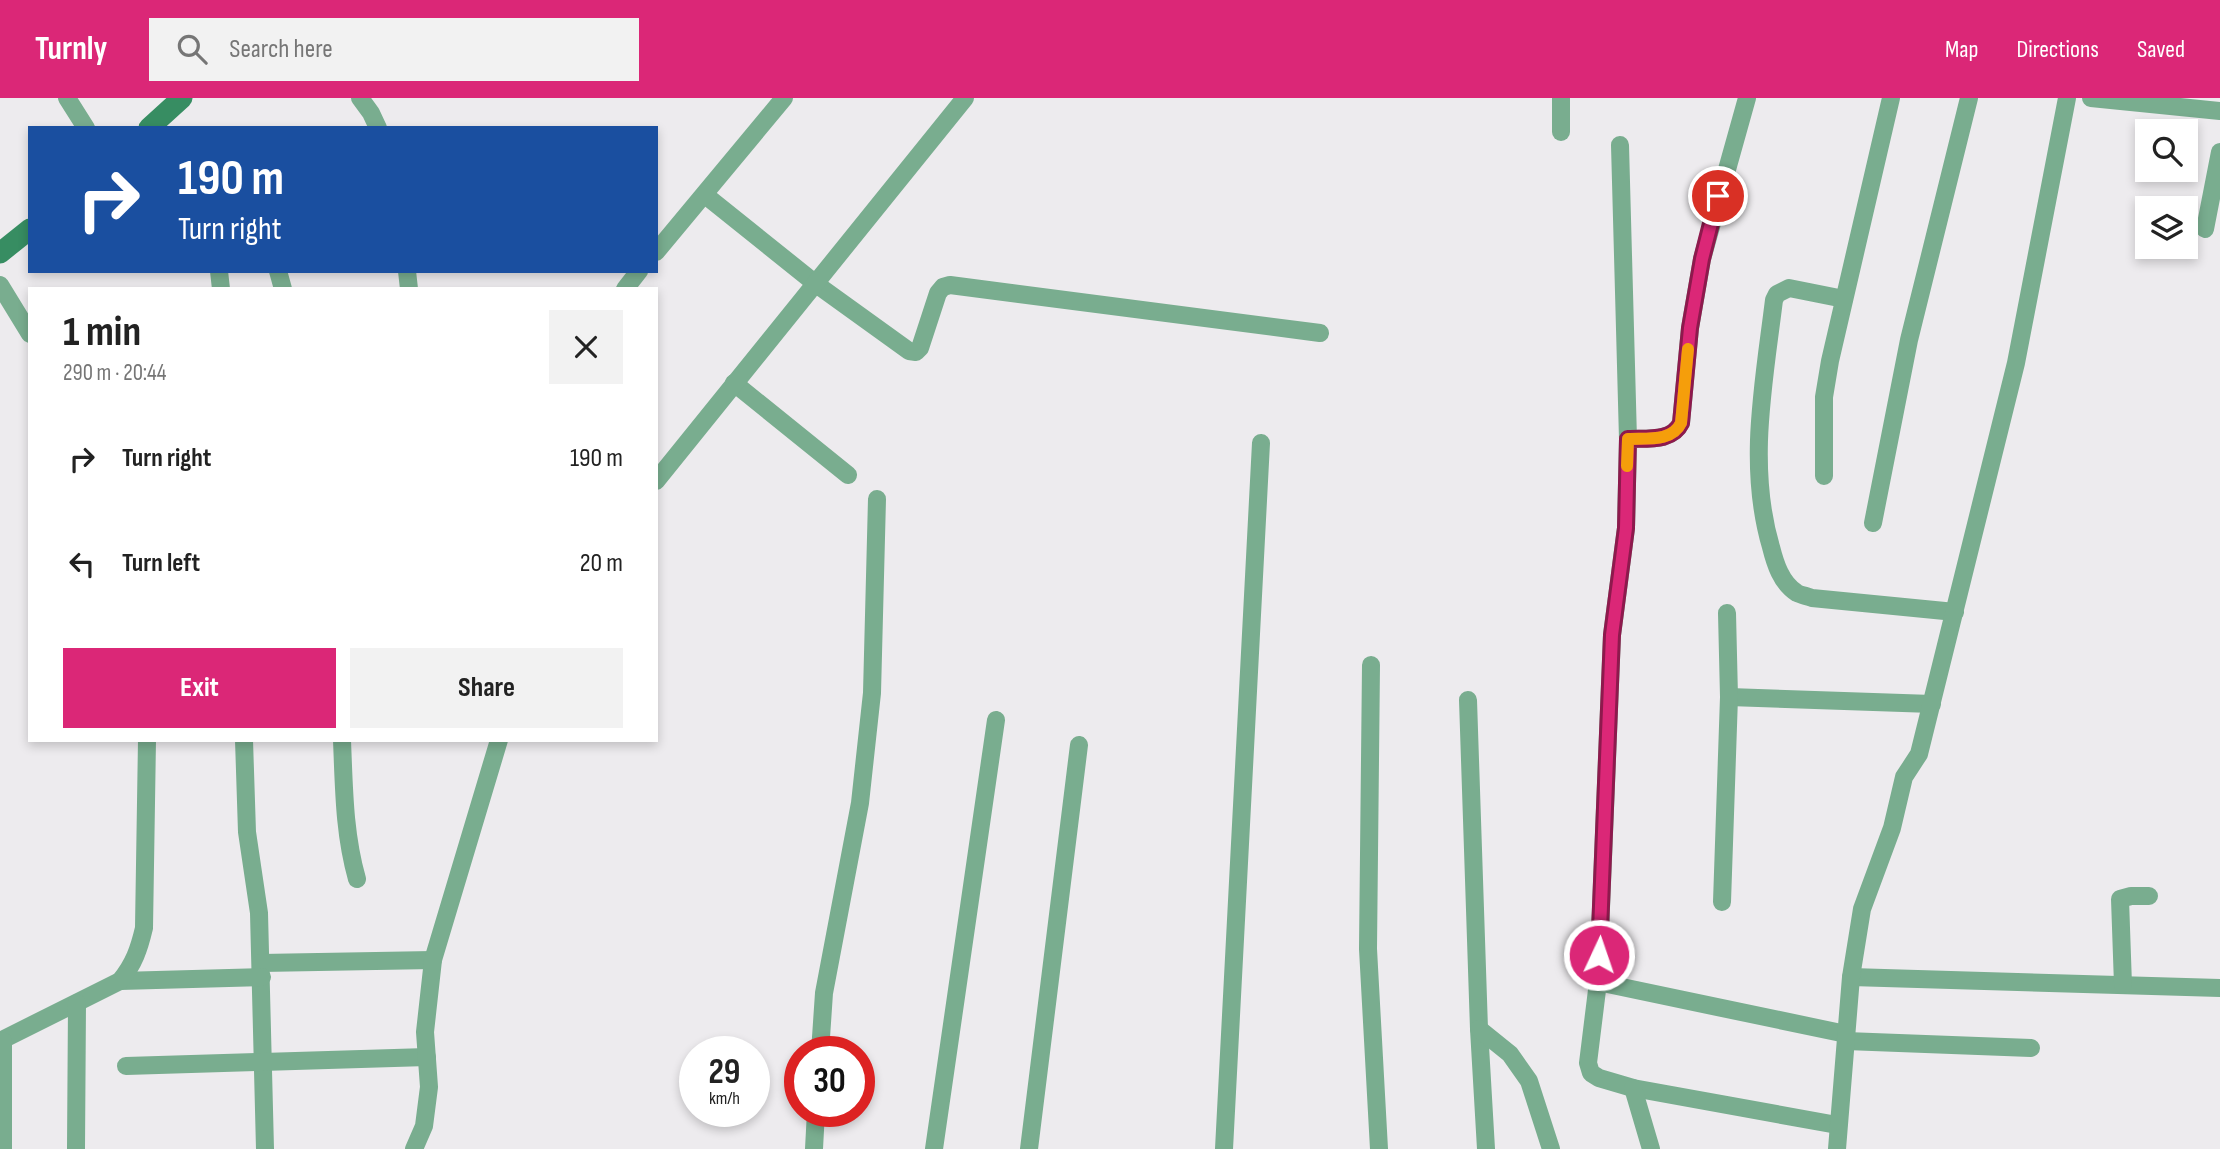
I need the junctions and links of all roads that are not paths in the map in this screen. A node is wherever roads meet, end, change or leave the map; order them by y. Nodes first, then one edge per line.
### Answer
1 (67, 98) edge
2 (183, 98) edge
3 (360, 98) edge
4 (784, 98) edge
5 (965, 98) edge
6 (1560, 98) edge
7 (1746, 98) edge
8 (1891, 98) edge
9 (1969, 98) edge
10 (2067, 98) edge
11 (2091, 98) edge
12 (2220, 111) edge
13 (85, 126) edge
14 (151, 126) edge
15 (377, 126) edge
16 (1562, 132) dead end
17 (1620, 145) dead end
18 (2220, 152) edge
19 (705, 195) junction
20 (2205, 229) dead end
21 (28, 231) edge
22 (658, 250) edge
23 (0, 253) edge
24 (637, 273) edge
25 (816, 284) junction
26 (0, 285) edge
27 (627, 287) edge
28 (1844, 299) junction
29 (28, 331) edge
30 (1320, 333) dead end
31 (734, 383) junction
32 (1628, 439) junction
33 (1261, 443) dead end
34 (848, 475) dead end
35 (1824, 476) dead end
36 (658, 478) edge
37 (877, 499) dead end
38 (1873, 523) dead end
39 (1727, 612) dead end
40 (1955, 612) junction
41 (1371, 665) dead end
42 (1729, 697) junction
43 (1468, 700) dead end
44 (1932, 704) junction
45 (996, 720) dead end
46 (147, 742) edge
47 (244, 742) edge
48 (342, 742) edge
49 (498, 742) edge
50 (1079, 745) dead end
51 (357, 880) dead end
52 (2149, 896) dead end
53 (1722, 902) dead end
54 (433, 960) junction
55 (262, 970) junction
56 (1851, 977) junction
57 (120, 981) junction
58 (1598, 982) junction
59 (2123, 985) junction
60 (2220, 988) edge
61 (77, 1003) junction
62 (1479, 1029) junction
63 (821, 1036) edge
64 (1846, 1038) junction
65 (2, 1041) edge
66 (2031, 1048) dead end
67 (427, 1056) junction
68 (264, 1062) junction
69 (126, 1066) dead end
70 (1633, 1087) junction
71 (1838, 1125) junction
72 (815, 1127) edge
73 (3, 1149) edge
74 (76, 1149) edge
75 (265, 1149) edge
76 (414, 1149) edge
77 (814, 1149) edge
78 (934, 1149) edge
79 (1029, 1149) edge
80 (1224, 1149) edge
81 (1379, 1149) edge
82 (1486, 1149) edge
83 (1551, 1149) edge
84 (1651, 1149) edge
85 (1837, 1149) edge

1 - 13 street
2 - 14 street
3 - 15 street
4 - 19 street
5 - 25 street
6 - 16 street
7 - 32 street
8 - 28 street
9 - 38 street
10 - 40 street
11 - 12 street
17 - 32 street
18 - 20 street
19 - 22 street
19 - 25 street
21 - 23 street
24 - 27 street
25 - 30 street
25 - 31 street
26 - 29 street
28 - 35 street
28 - 40 street
31 - 34 street
31 - 36 street
32 - 58 street
33 - 80 street
37 - 63 street
39 - 42 street
40 - 44 street
41 - 81 street
42 - 44 street
42 - 53 street
43 - 62 street
44 - 56 street
45 - 78 street
46 - 57 street
47 - 55 street
48 - 51 street
49 - 54 street
50 - 79 street
52 - 59 street
54 - 55 street
54 - 67 street
55 - 57 street
55 - 68 street
56 - 59 street
56 - 64 street
57 - 61 street
58 - 64 street
58 - 70 street
59 - 60 street
61 - 65 street
61 - 74 street
62 - 82 street
62 - 83 street
64 - 66 street
64 - 71 street
65 - 73 street
67 - 68 street
67 - 76 street
68 - 69 street
68 - 75 street
70 - 71 street
70 - 84 street
71 - 85 street
72 - 77 street

